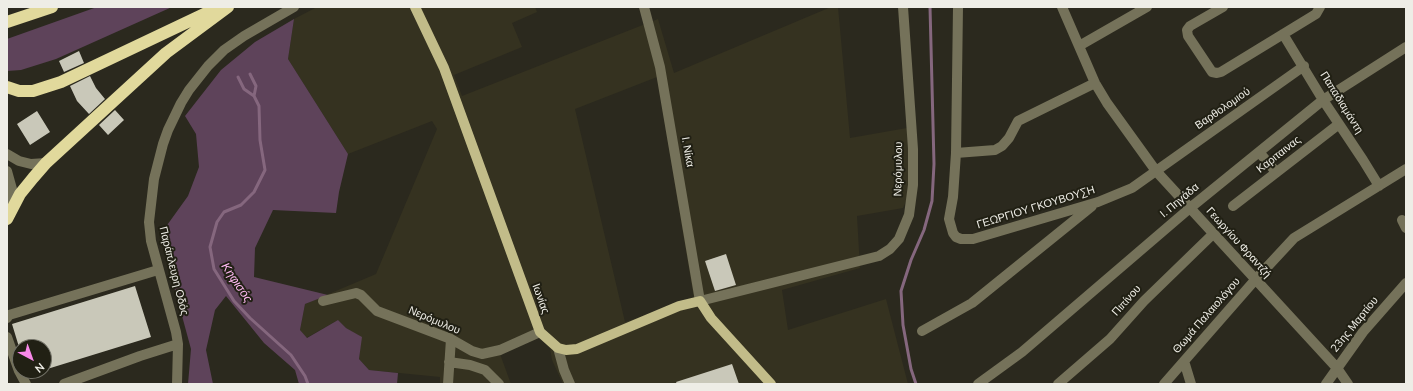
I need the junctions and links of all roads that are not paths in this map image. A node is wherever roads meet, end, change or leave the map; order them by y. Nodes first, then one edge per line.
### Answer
1 (52, 7) edge
2 (219, 7) edge
3 (228, 7) edge
4 (294, 7) edge
5 (415, 7) edge
6 (644, 7) edge
7 (903, 7) edge
8 (958, 7) edge
9 (1062, 7) edge
10 (1147, 7) edge
11 (1223, 7) edge
12 (1320, 7) edge
13 (7, 22) edge
14 (1283, 34) junction
15 (1079, 46) junction
16 (1406, 47) edge
17 (1304, 66) junction
18 (1095, 83) junction
19 (7, 88) edge
20 (1323, 100) junction
21 (1339, 124) junction
22 (1259, 152) junction
23 (956, 153) junction
24 (7, 154) edge
25 (46, 163) junction
26 (1156, 171) junction
27 (1276, 172) junction
28 (1405, 172) edge
29 (7, 173) edge
30 (1378, 186) junction
31 (1098, 202) junction
32 (1233, 206) dead end
33 (1190, 208) junction
34 (9, 215) edge
35 (1213, 234) junction
36 (158, 270) junction
37 (1254, 280) junction
38 (1406, 283) edge
39 (323, 301) dead end
40 (700, 301) junction
41 (7, 318) edge
42 (922, 330) dead end
43 (540, 332) junction
44 (7, 337) edge
45 (451, 339) junction
46 (178, 344) junction
47 (558, 348) junction
48 (1184, 361) junction
49 (450, 362) junction
50 (1337, 368) junction
51 (26, 384) edge
52 (64, 384) edge
53 (177, 384) edge
54 (448, 384) edge
55 (499, 384) edge
56 (570, 384) edge
57 (771, 384) edge
58 (978, 384) edge
59 (1058, 384) edge
60 (1164, 384) edge
61 (1191, 384) edge
62 (1326, 384) edge
63 (1348, 384) edge

1 - 13 highway
2 - 19 highway
3 - 25 highway
4 - 36 street, Παράπλευρη Οδός
5 - 43 main road, Ιωνίας
6 - 40 street, Ι. Νίκα
7 - 40 street, Νερόμυλου
8 - 23 street, ΓΕΩΡΓΙΟΥ ΓΚΟΥΒΟΥΣΗ
9 - 15 street, Γεωργίου Φραντζή
10 - 15 street
11 - 14 street
12 - 14 street
14 - 17 street, Παπαδιαμάντη
15 - 18 street, Γεωργίου Φραντζή
16 - 20 street, Ι. Πηγάδα
17 - 20 street, Παπαδιαμάντη
17 - 26 street, Βαρθολομιού
18 - 23 street
18 - 26 street, Γεωργίου Φραντζή
20 - 21 street, Παπαδιαμάντη
20 - 22 street, Ι. Πηγάδα
21 - 27 street, Καριταινας
21 - 30 street, Παπαδιαμάντη
22 - 27 street
22 - 33 street, Ι. Πηγάδα
23 - 31 street, ΓΕΩΡΓΙΟΥ ΓΚΟΥΒΟΥΣΗ
24 - 25 street
25 - 34 highway
26 - 31 street, ΓΕΩΡΓΙΟΥ ΓΚΟΥΒΟΥΣΗ
26 - 33 street, Γεωργίου Φραντζή
27 - 32 street, Καριταινας
28 - 30 street, Θωμά Παλαιολόγου
29 - 34 street
30 - 37 street, Θωμά Παλαιολόγου
31 - 42 street
33 - 35 street, Γεωργίου Φραντζή
33 - 58 street, Ι. Πηγάδα
35 - 37 street, Γεωργίου Φραντζή
35 - 59 street, Πιπίνου
36 - 41 street
36 - 46 street, Παράπλευρη Οδός
37 - 48 street, Θωμά Παλαιολόγου
37 - 50 street, Γεωργίου Φραντζή
38 - 50 street, 23ης Μαρτίου
39 - 45 street, Νερόμυλου
40 - 47 main road
40 - 57 main road
43 - 45 street, Νερόμυλου
43 - 47 main road, Ιωνίας
44 - 51 street
45 - 49 street
46 - 52 street
46 - 53 street, Παράπλευρη Οδός
47 - 56 street
48 - 60 street, Θωμά Παλαιολόγου
48 - 61 street
49 - 54 street
49 - 55 street
50 - 62 street, 23ης Μαρτίου
50 - 63 street, Γεωργίου Φραντζή

